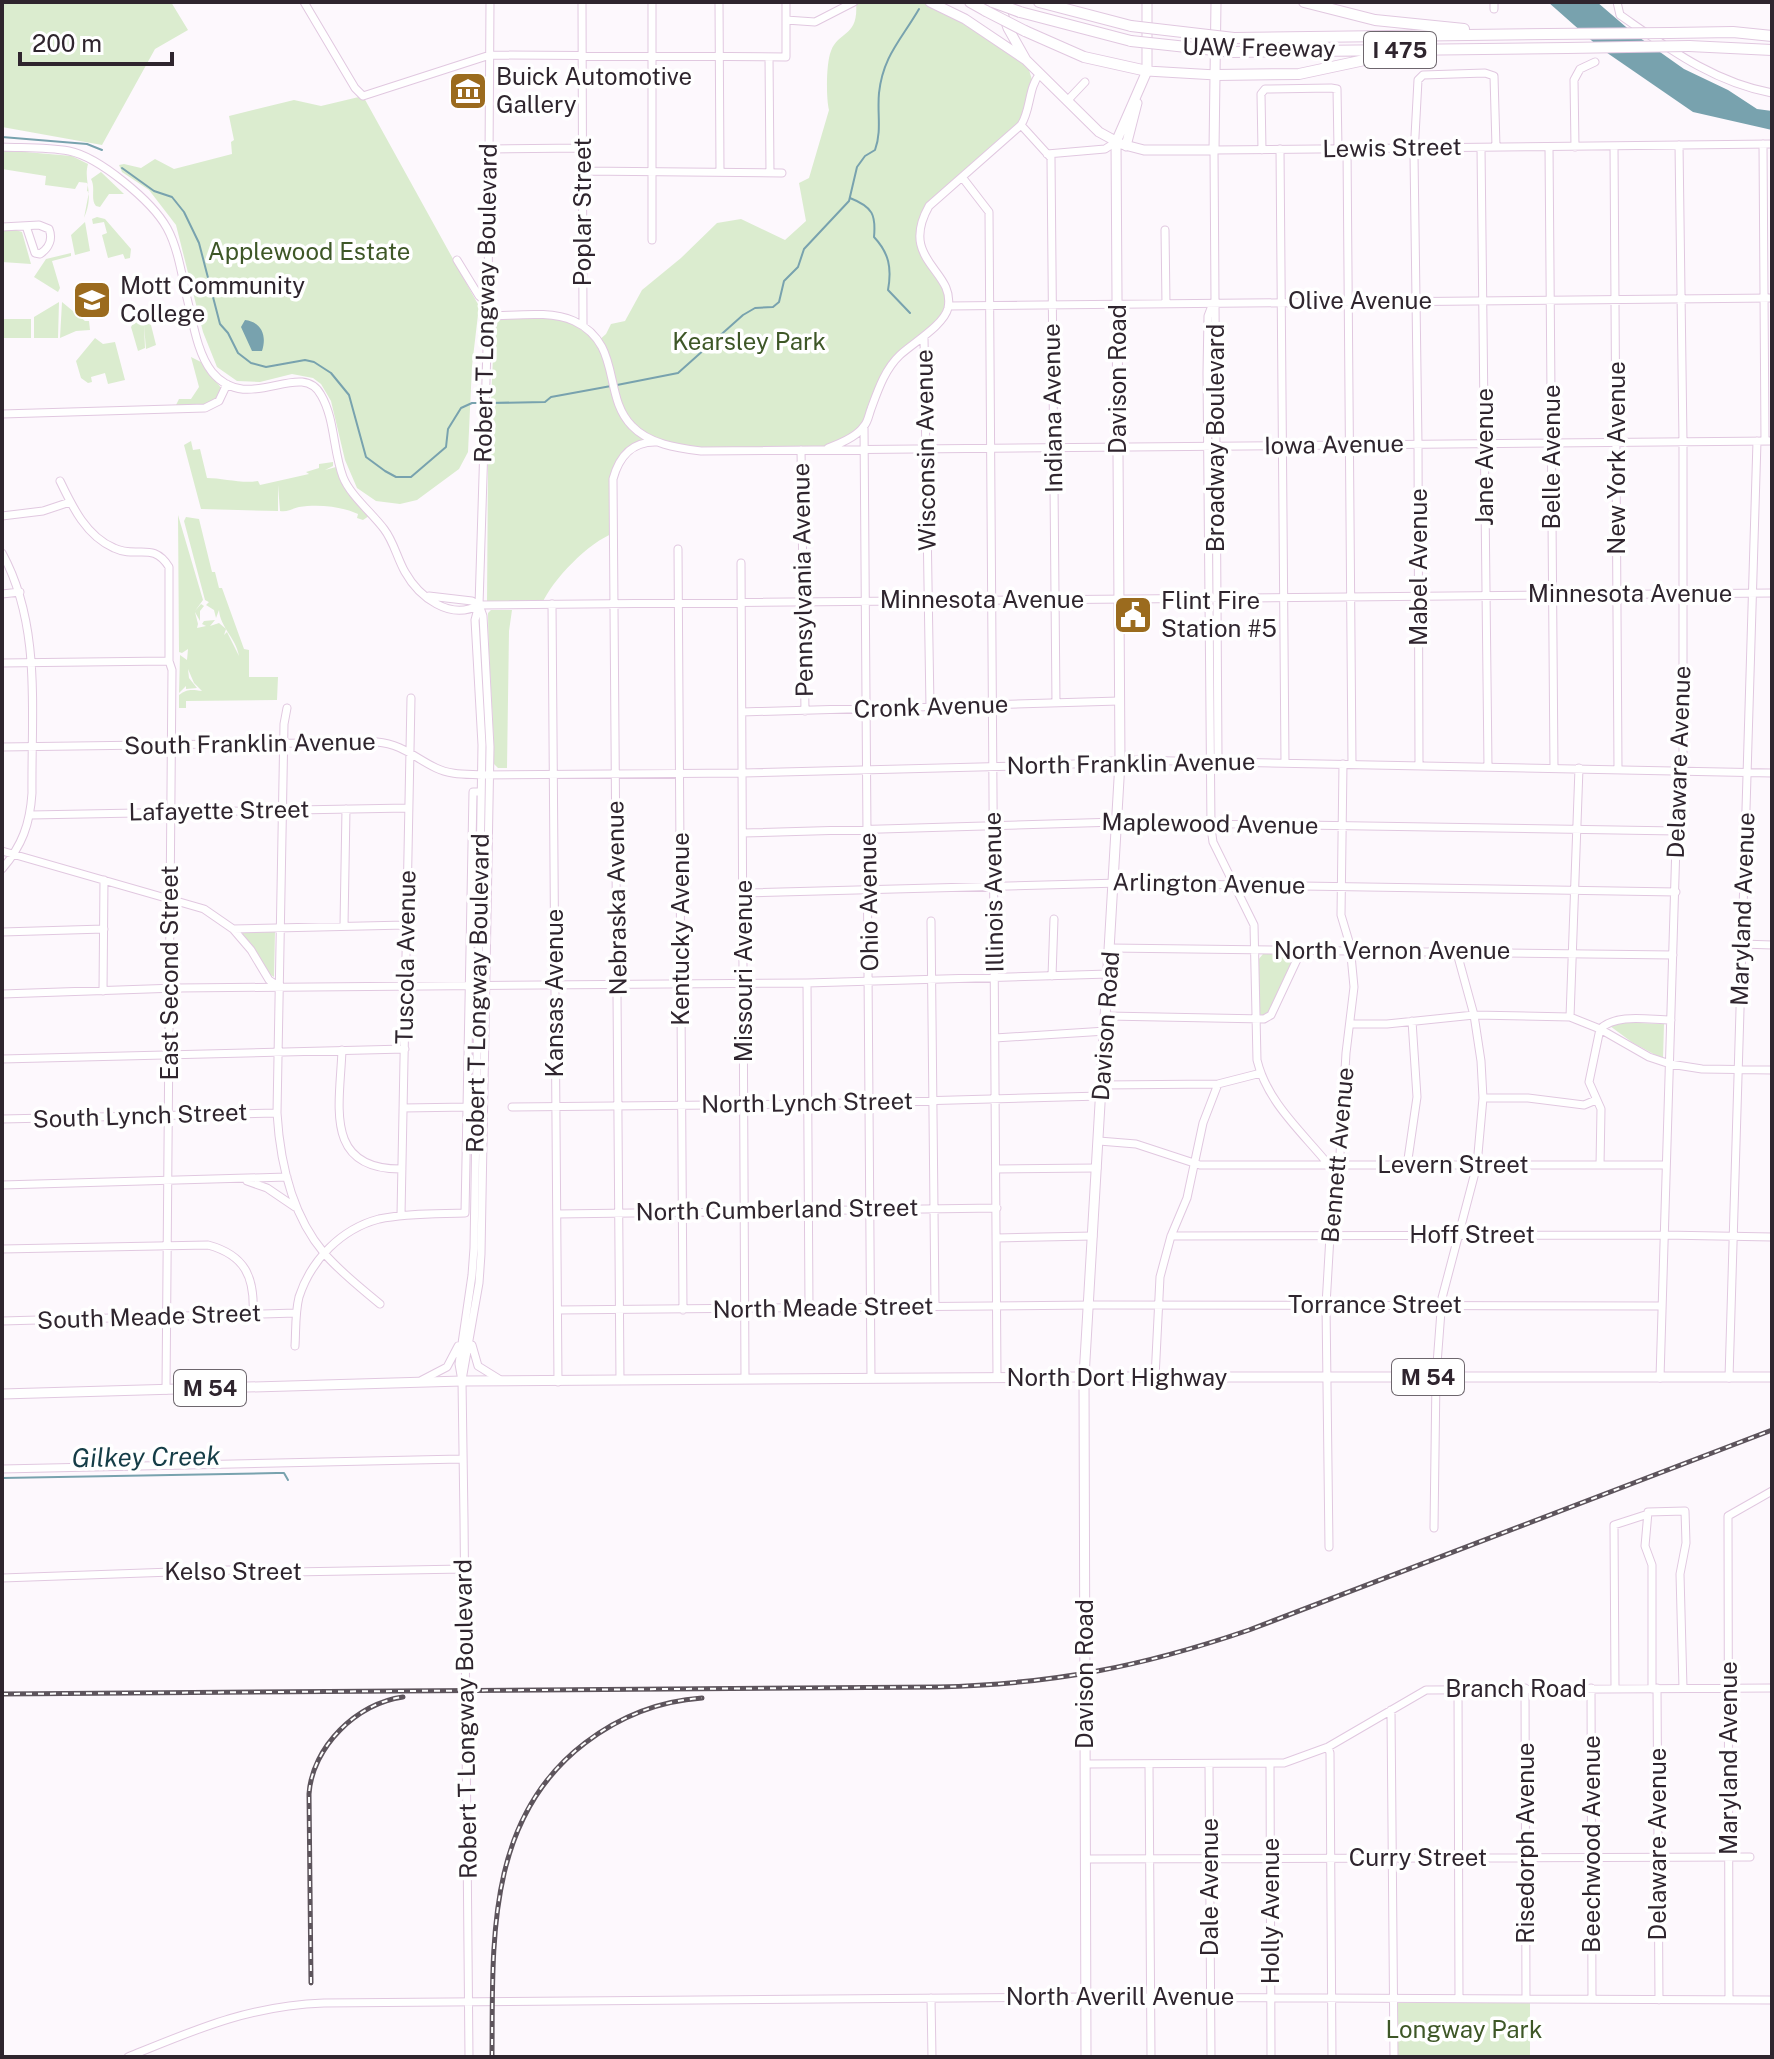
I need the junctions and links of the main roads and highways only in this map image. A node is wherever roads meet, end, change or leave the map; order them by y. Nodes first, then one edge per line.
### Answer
1 (930, 2) edge
2 (970, 2) edge
3 (999, 2) edge
4 (1039, 2) edge
5 (1147, 2) edge
6 (1216, 2) edge
7 (1304, 2) edge
8 (990, 6) edge
9 (1005, 20) junction
10 (986, 32) junction
11 (1534, 34) junction
12 (1772, 36) edge
13 (1434, 49) junction
14 (1772, 50) edge
15 (1026, 60) junction
16 (1147, 71) junction
17 (1216, 75) junction
18 (1142, 87) junction
19 (1116, 142) junction
20 (1126, 146) junction
21 (1214, 150) joint
22 (1084, 1377) junction
23 (1772, 1377) edge
24 (2, 1394) edge
25 (1086, 2057) edge

1 - 10 main road
2 - 8 highway
3 - 9 main road
4 - 11 highway, UAW Freeway / I 475, bridge
5 - 16 main road, Davison Road
6 - 17 main road, Broadway Boulevard
7 - 11 highway
8 - 13 highway, UAW Freeway / I 475, bridge
8 - 16 highway, bridge
9 - 10 main road
9 - 15 main road
10 - 15 main road
11 - 12 highway, UAW Freeway / I 475, bridge
13 - 14 highway, UAW Freeway / I 475, bridge
13 - 17 highway
15 - 19 main road, Lewis Street
16 - 17 main road
16 - 18 main road, Davison Road
17 - 21 main road, Broadway Boulevard
18 - 19 main road, Davison Road
18 - 20 main road
19 - 20 main road, Lewis Street
19 - 22 main road, Davison Road
20 - 21 main road, Lewis Street
22 - 23 main road, North Dort Highway / M 54
22 - 24 main road, North Dort Highway / M 54
22 - 25 main road, Davison Road

